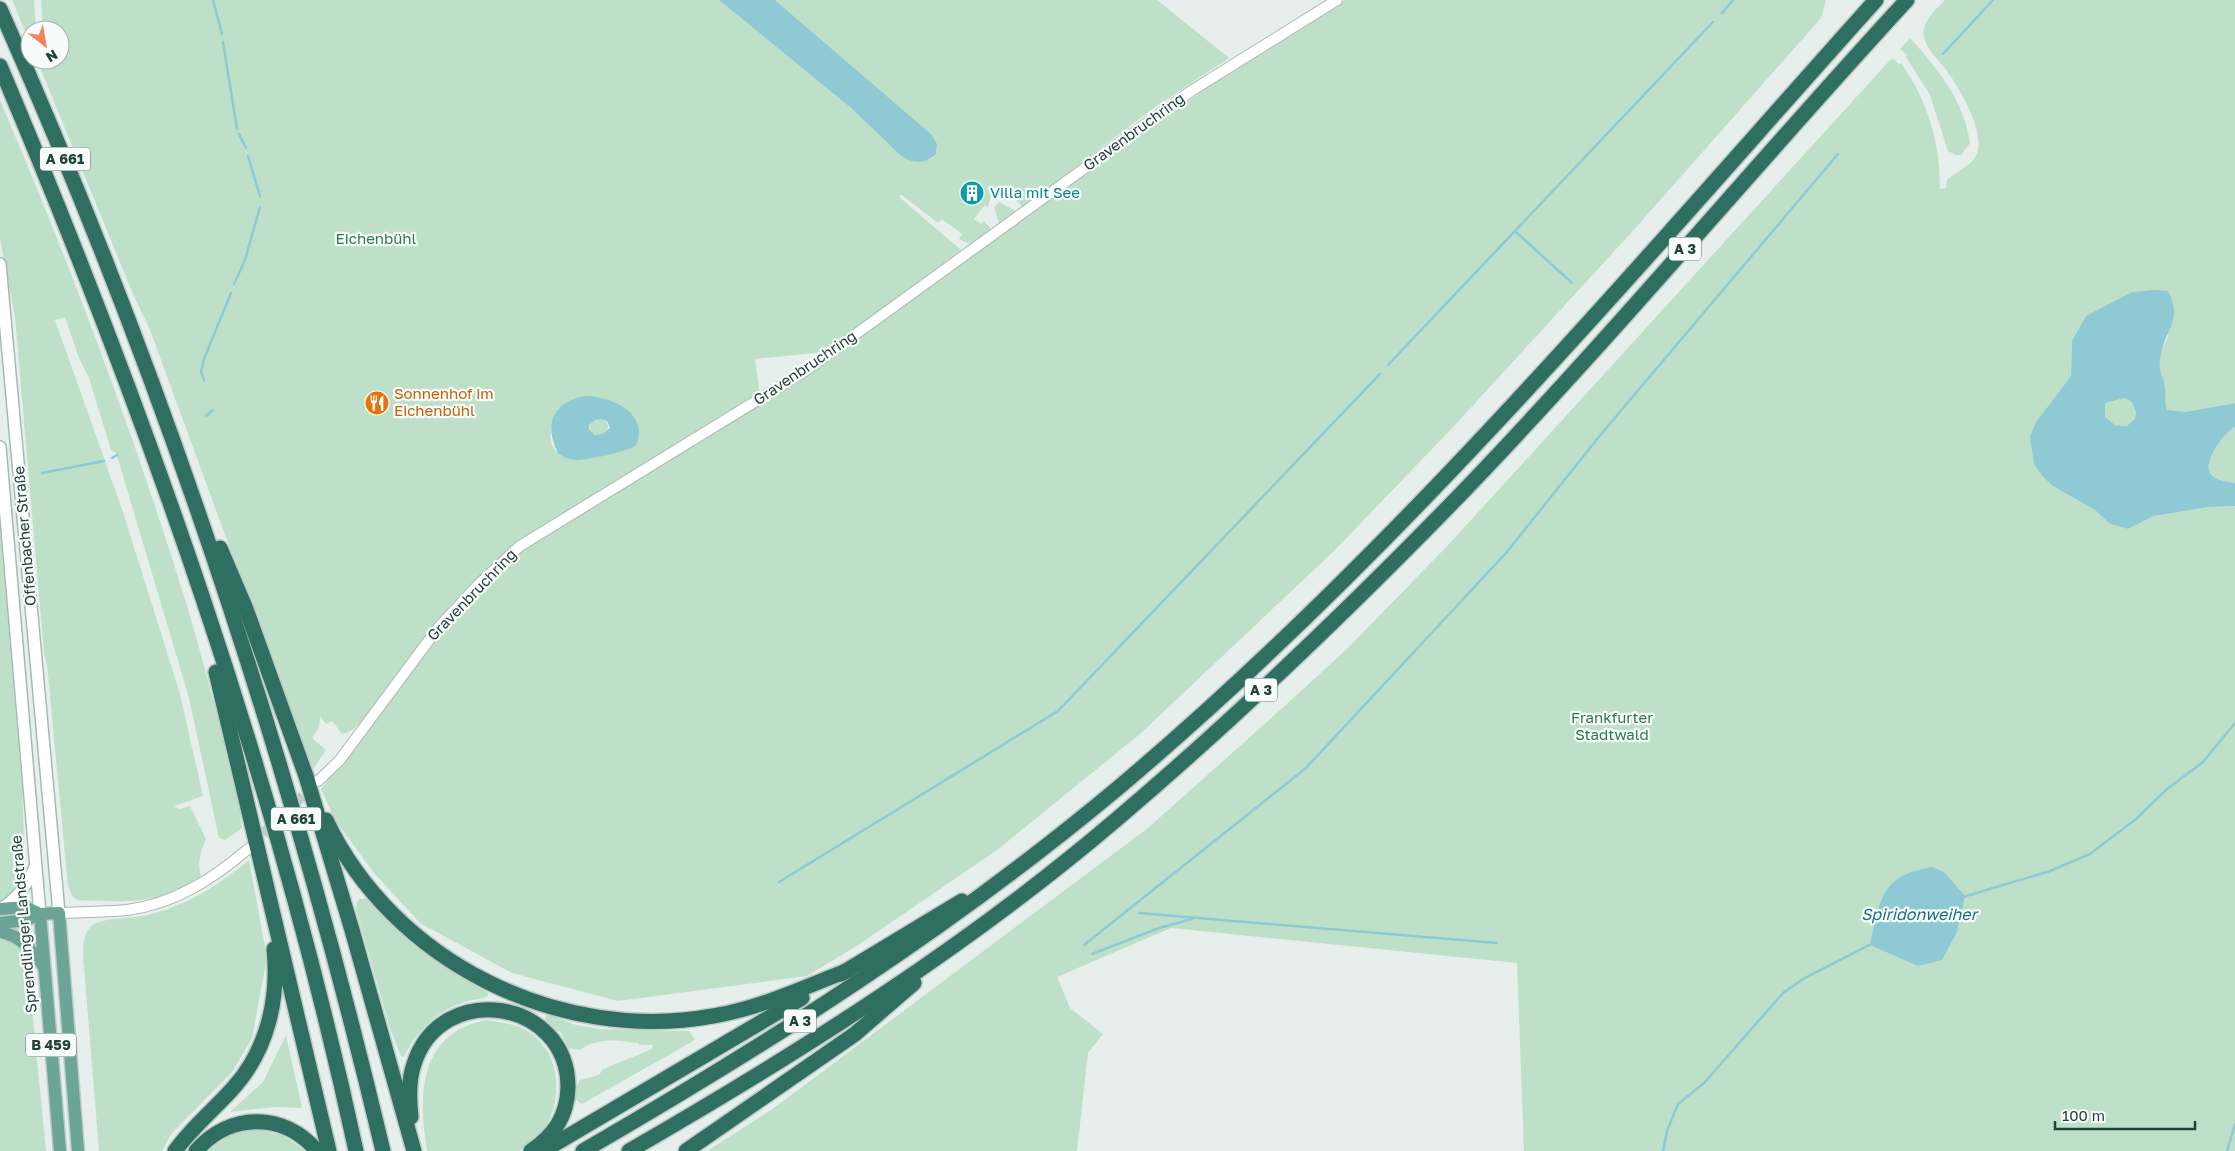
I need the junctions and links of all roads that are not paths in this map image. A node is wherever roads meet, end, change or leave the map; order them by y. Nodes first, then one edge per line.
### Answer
1 (1337, 0) edge
2 (1876, 0) edge
3 (1907, 0) edge
4 (0, 9) edge
5 (0, 66) edge
6 (0, 264) edge
7 (0, 447) edge
8 (193, 493) junction
9 (196, 580) junction
10 (27, 753) joint
11 (312, 779) junction
12 (248, 849) tunnel mouth
13 (36, 865) junction
14 (1008, 877) junction
15 (270, 900) junction
16 (1, 908) edge
17 (59, 913) junction
18 (40, 914) junction
19 (0, 924) edge
20 (0, 932) edge
21 (964, 939) junction
22 (44, 967) junction
23 (849, 970) junction
24 (413, 1147) edge
25 (60, 1151) edge
26 (78, 1151) edge
27 (175, 1151) edge
28 (196, 1151) edge
29 (317, 1151) edge
30 (329, 1151) edge
31 (356, 1151) edge
32 (382, 1151) edge
33 (531, 1151) edge
34 (543, 1151) edge
35 (583, 1151) edge
36 (629, 1151) edge
37 (686, 1151) edge

1 - 11 street, Gravenbruchring
2 - 14 highway, A 3
3 - 21 highway, A 3
4 - 8 highway, A 661
5 - 9 highway, A 661
6 - 17 main road, Offenbacher Straße
7 - 10 main road, Offenbacher Straße
8 - 11 highway
8 - 32 highway, A 661
9 - 15 highway
9 - 31 highway, A 661
10 - 13 main road, Sprendlinger Landstraße
11 - 23 highway
11 - 24 highway
12 - 17 street
13 - 16 main road
13 - 18 main road, Sprendlinger Landstraße
14 - 23 highway
14 - 35 highway, A 3
15 - 27 highway
15 - 30 highway
16 - 18 main road
17 - 18 main road
17 - 26 main road, B 459
18 - 19 main road
18 - 22 main road, Sprendlinger Landstraße
20 - 22 main road
21 - 36 highway, A 3
21 - 37 highway
22 - 25 main road, Sprendlinger Landstraße / B 459
23 - 34 highway
24 - 33 highway
28 - 29 highway

